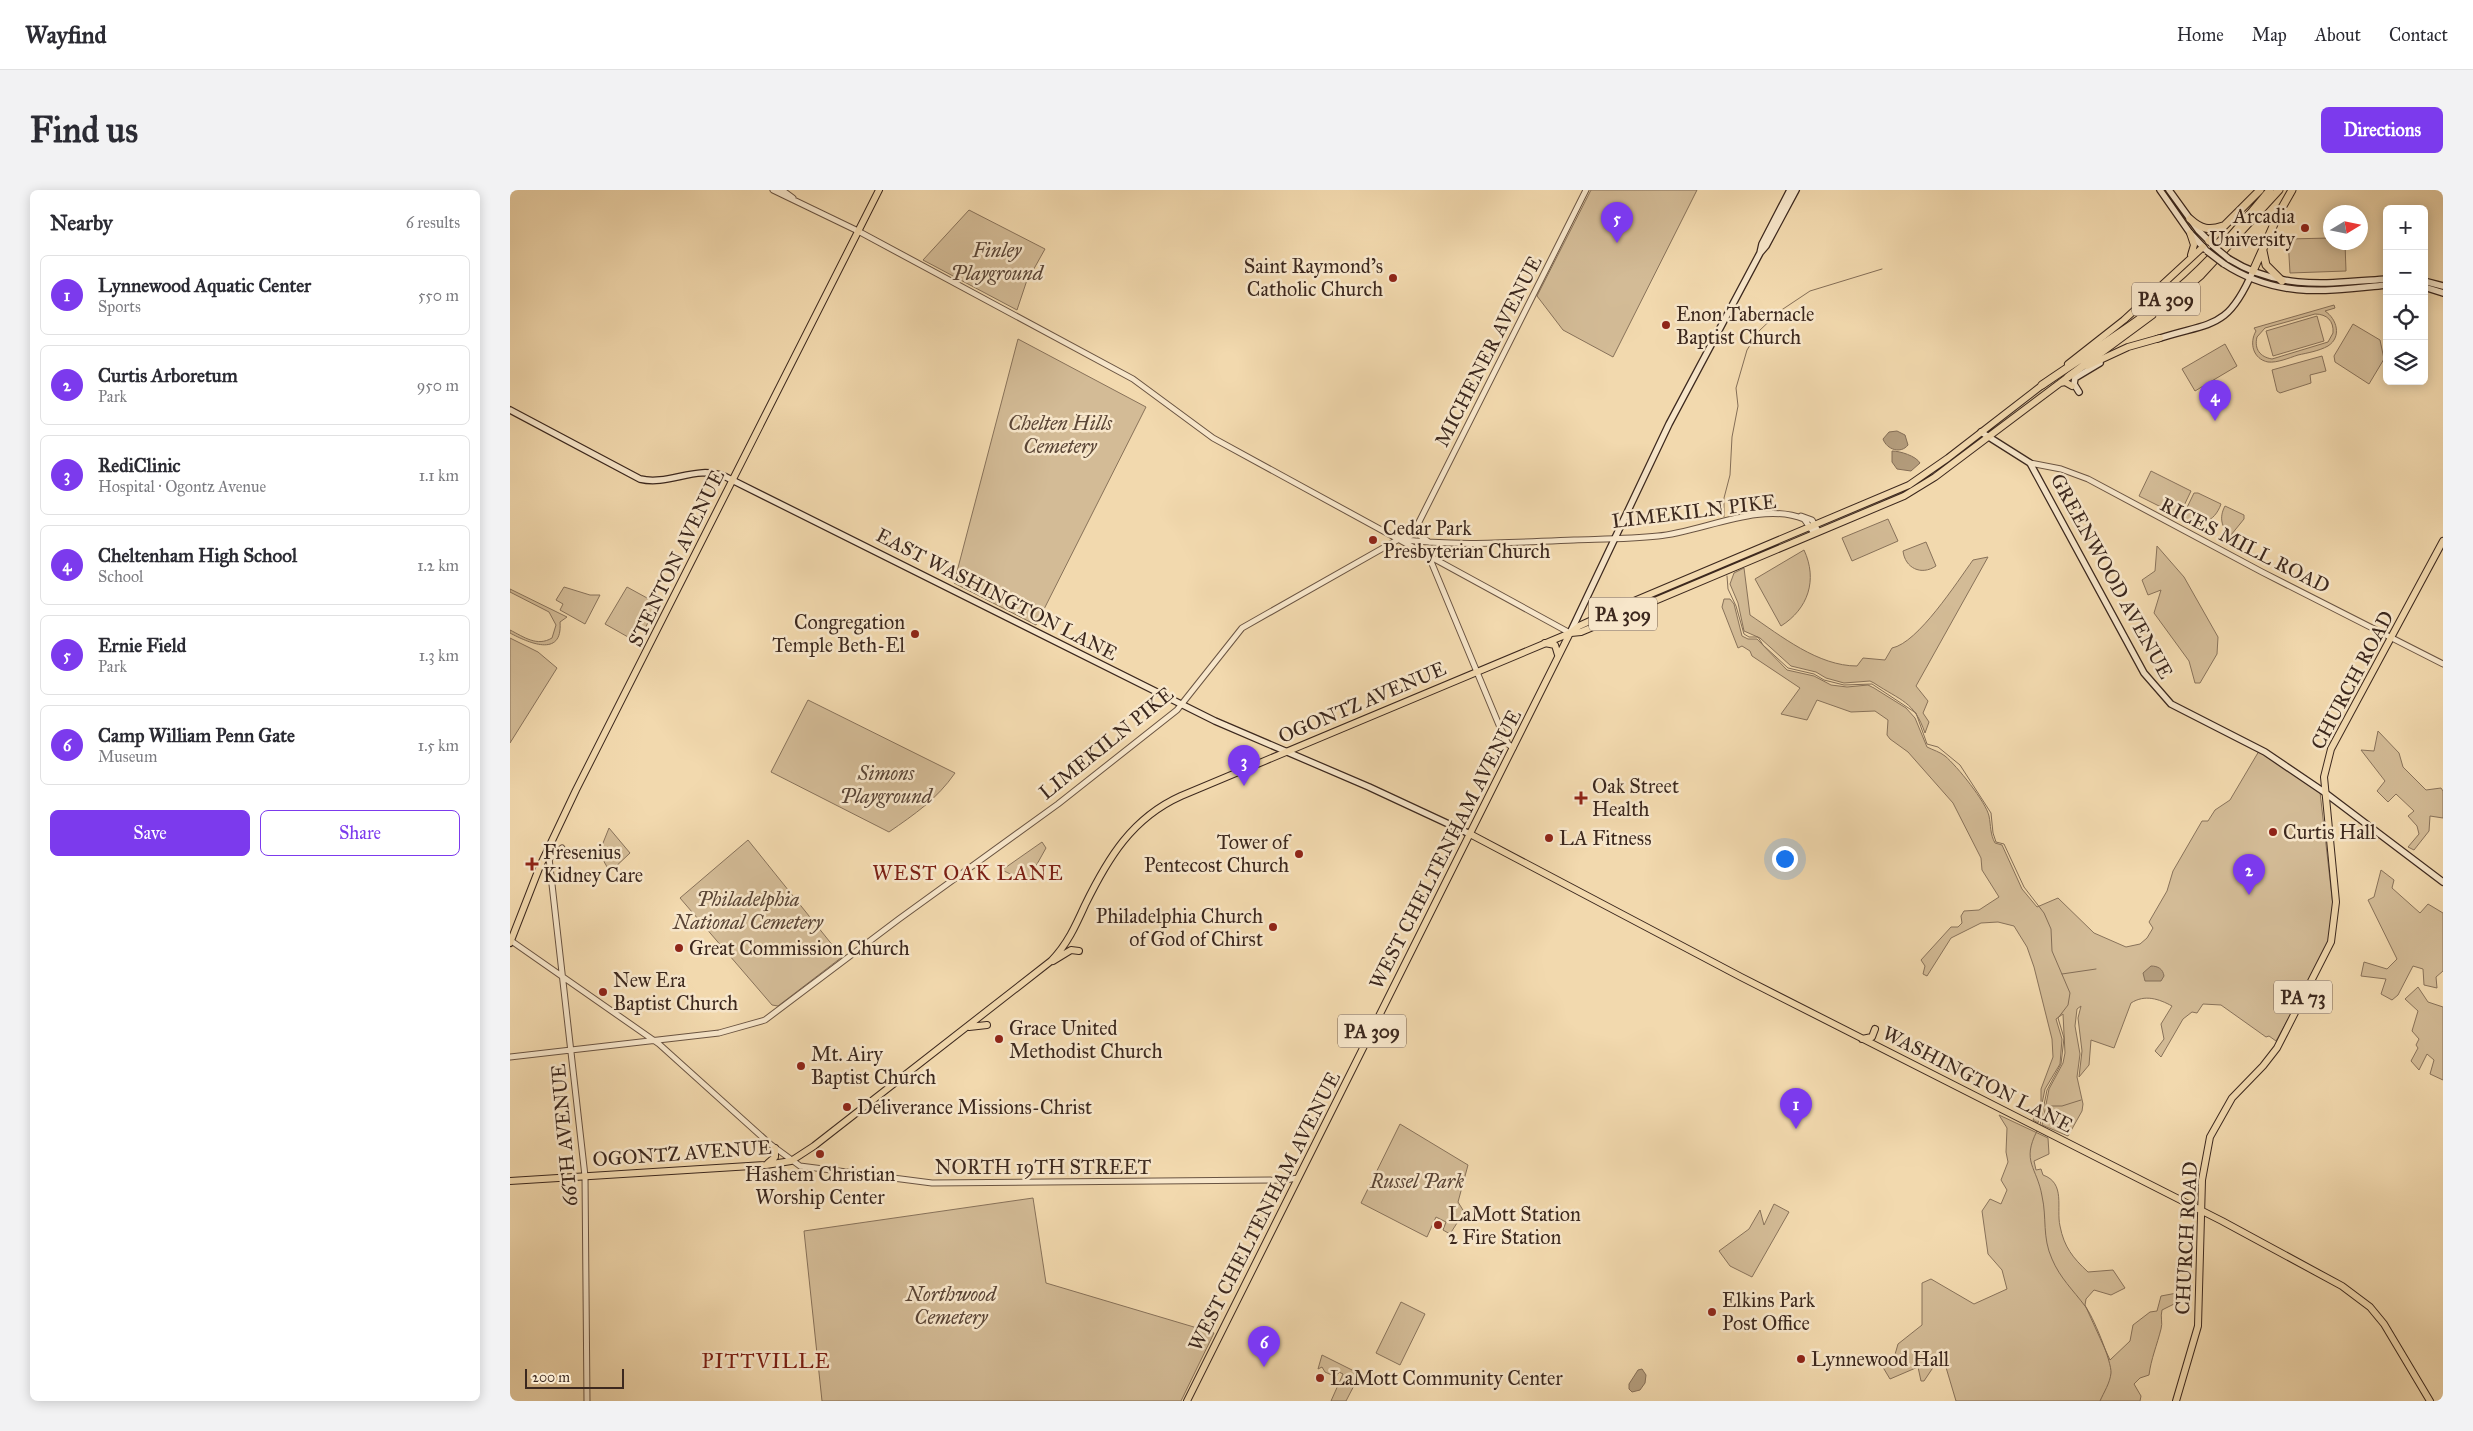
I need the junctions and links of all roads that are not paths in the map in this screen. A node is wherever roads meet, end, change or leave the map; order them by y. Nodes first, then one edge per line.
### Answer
1 (773, 190) edge
2 (782, 190) edge
3 (879, 190) edge
4 (1586, 190) edge
5 (1790, 190) edge
6 (1796, 190) edge
7 (2160, 190) edge
8 (2169, 190) edge
9 (2260, 190) edge
10 (2270, 190) edge
11 (2279, 190) edge
12 (2292, 190) edge
13 (793, 198) junction
14 (2190, 219) junction
15 (2226, 225) junction
16 (858, 231) junction
17 (2190, 233) junction
18 (2208, 246) junction
19 (2264, 246) junction
20 (1760, 253) junction
21 (2184, 264) junction
22 (2252, 275) junction
23 (2282, 281) junction
24 (2383, 282) edge
25 (2383, 282) edge
26 (2428, 282) edge
27 (2443, 286) edge
28 (2428, 288) edge
29 (2443, 293) edge
30 (2160, 338) junction
31 (2068, 377) junction
32 (2059, 383) junction
33 (2042, 385) junction
34 (2072, 386) dead end
35 (2080, 392) dead end
36 (510, 410) edge
37 (1982, 432) junction
38 (1988, 436) junction
39 (2030, 463) junction
40 (733, 480) junction
41 (1417, 526) junction
42 (1815, 529) junction
43 (1415, 532) junction
44 (1401, 538) junction
45 (1614, 538) junction
46 (2443, 541) edge
47 (1429, 542) junction
48 (1430, 558) junction
49 (1570, 633) junction
50 (2392, 638) junction
51 (1545, 643) junction
52 (1558, 656) junction
53 (2443, 664) edge
54 (1477, 672) junction
55 (1183, 705) junction
56 (1513, 748) junction
57 (1286, 752) junction
58 (2324, 792) junction
59 (1470, 834) junction
60 (562, 848) dead end
61 (548, 849) junction
62 (549, 859) junction
63 (550, 869) junction
64 (539, 870) junction
65 (2443, 882) edge
66 (510, 941) edge
67 (1078, 950) dead end
68 (1048, 964) junction
69 (563, 977) junction
70 (987, 1025) dead end
71 (967, 1027) junction
72 (1875, 1030) dead end
73 (1862, 1039) junction
74 (655, 1041) junction
75 (572, 1050) junction
76 (510, 1057) edge
77 (776, 1148) junction
78 (791, 1161) junction
79 (766, 1165) junction
80 (585, 1176) junction
81 (1298, 1178) junction
82 (510, 1181) edge
83 (2201, 1211) junction
84 (587, 1401) edge
85 (1187, 1401) edge
86 (2176, 1401) edge
87 (2430, 1401) edge

1 - 13 street
2 - 13 street
3 - 16 main road, STENTON AVENUE
4 - 41 street, MICHENER AVENUE
5 - 20 main road
6 - 20 main road
7 - 17 main road
8 - 14 main road
9 - 15 highway
10 - 33 highway, PA 309
11 - 31 highway, PA 309
12 - 19 highway
13 - 16 street
14 - 15 highway
14 - 18 main road
15 - 18 highway
16 - 40 main road, STENTON AVENUE
16 - 44 street
17 - 18 main road
17 - 21 main road
18 - 21 main road
18 - 22 main road, bridge
18 - 22 main road, bridge
19 - 22 highway
19 - 23 highway
20 - 45 main road
21 - 33 main road
22 - 23 main road
22 - 24 main road
22 - 30 main road
23 - 25 main road
26 - 27 main road
28 - 29 main road
30 - 31 main road
30 - 35 main road
31 - 32 main road, PA 309
32 - 34 main road
32 - 38 main road, PA 309
33 - 37 main road, PA 309
36 - 40 main road, EAST WASHINGTON LANE
37 - 38 main road, GREENWOOD AVENUE
37 - 42 main road, PA 309
38 - 39 main road, GREENWOOD AVENUE
38 - 42 main road, PA 309
39 - 50 street, RICES MILL ROAD
39 - 58 main road, GREENWOOD AVENUE
40 - 55 main road, EAST WASHINGTON LANE
40 - 61 main road, STENTON AVENUE
41 - 43 street, MICHENER AVENUE
41 - 44 street, MICHENER AVENUE
42 - 45 street, LIMEKILN PIKE
42 - 49 main road, OGONTZ AVENUE / PA 309
43 - 44 street
43 - 47 street
44 - 47 street, LIMEKILN PIKE
44 - 48 street
44 - 55 street, LIMEKILN PIKE
45 - 47 street, LIMEKILN PIKE
45 - 49 main road
46 - 50 main road, CHURCH ROAD / PA 73
48 - 49 street
48 - 54 street
49 - 51 main road, OGONTZ AVENUE
49 - 52 main road, WEST CHELTENHAM AVENUE / PA 309
50 - 53 street, RICES MILL ROAD
50 - 58 main road, CHURCH ROAD / PA 73
51 - 52 main road
51 - 54 main road, OGONTZ AVENUE
52 - 56 main road, WEST CHELTENHAM AVENUE / PA 309
54 - 56 street
54 - 57 main road, OGONTZ AVENUE
55 - 57 main road, EAST WASHINGTON LANE
55 - 74 street, LIMEKILN PIKE
56 - 59 main road, WEST CHELTENHAM AVENUE / PA 309
57 - 59 main road, EAST WASHINGTON LANE
57 - 68 main road, OGONTZ AVENUE
58 - 65 main road, GREENWOOD AVENUE
58 - 83 main road, CHURCH ROAD / PA 73
59 - 73 main road, WASHINGTON LANE
59 - 81 main road, WEST CHELTENHAM AVENUE / PA 309
60 - 62 street
61 - 62 street, 66TH AVENUE
61 - 64 main road, STENTON AVENUE
62 - 63 street, 66TH AVENUE
63 - 64 street
63 - 69 street, 66TH AVENUE
64 - 66 main road, STENTON AVENUE
66 - 69 street
67 - 68 main road
68 - 71 main road, OGONTZ AVENUE
69 - 74 street
69 - 75 street, 66TH AVENUE
70 - 71 main road
71 - 78 main road, OGONTZ AVENUE
72 - 73 main road
73 - 83 main road, WASHINGTON LANE
74 - 75 street, LIMEKILN PIKE
74 - 77 street
75 - 76 street, LIMEKILN PIKE
75 - 80 street, 66TH AVENUE
77 - 78 street
77 - 79 main road
78 - 79 main road, OGONTZ AVENUE
78 - 81 street, NORTH 19TH STREET
79 - 80 main road, OGONTZ AVENUE
80 - 82 main road, OGONTZ AVENUE
80 - 84 street, 66TH AVENUE
81 - 85 main road, WEST CHELTENHAM AVENUE / PA 309
83 - 86 main road, CHURCH ROAD
83 - 87 main road, WASHINGTON LANE

